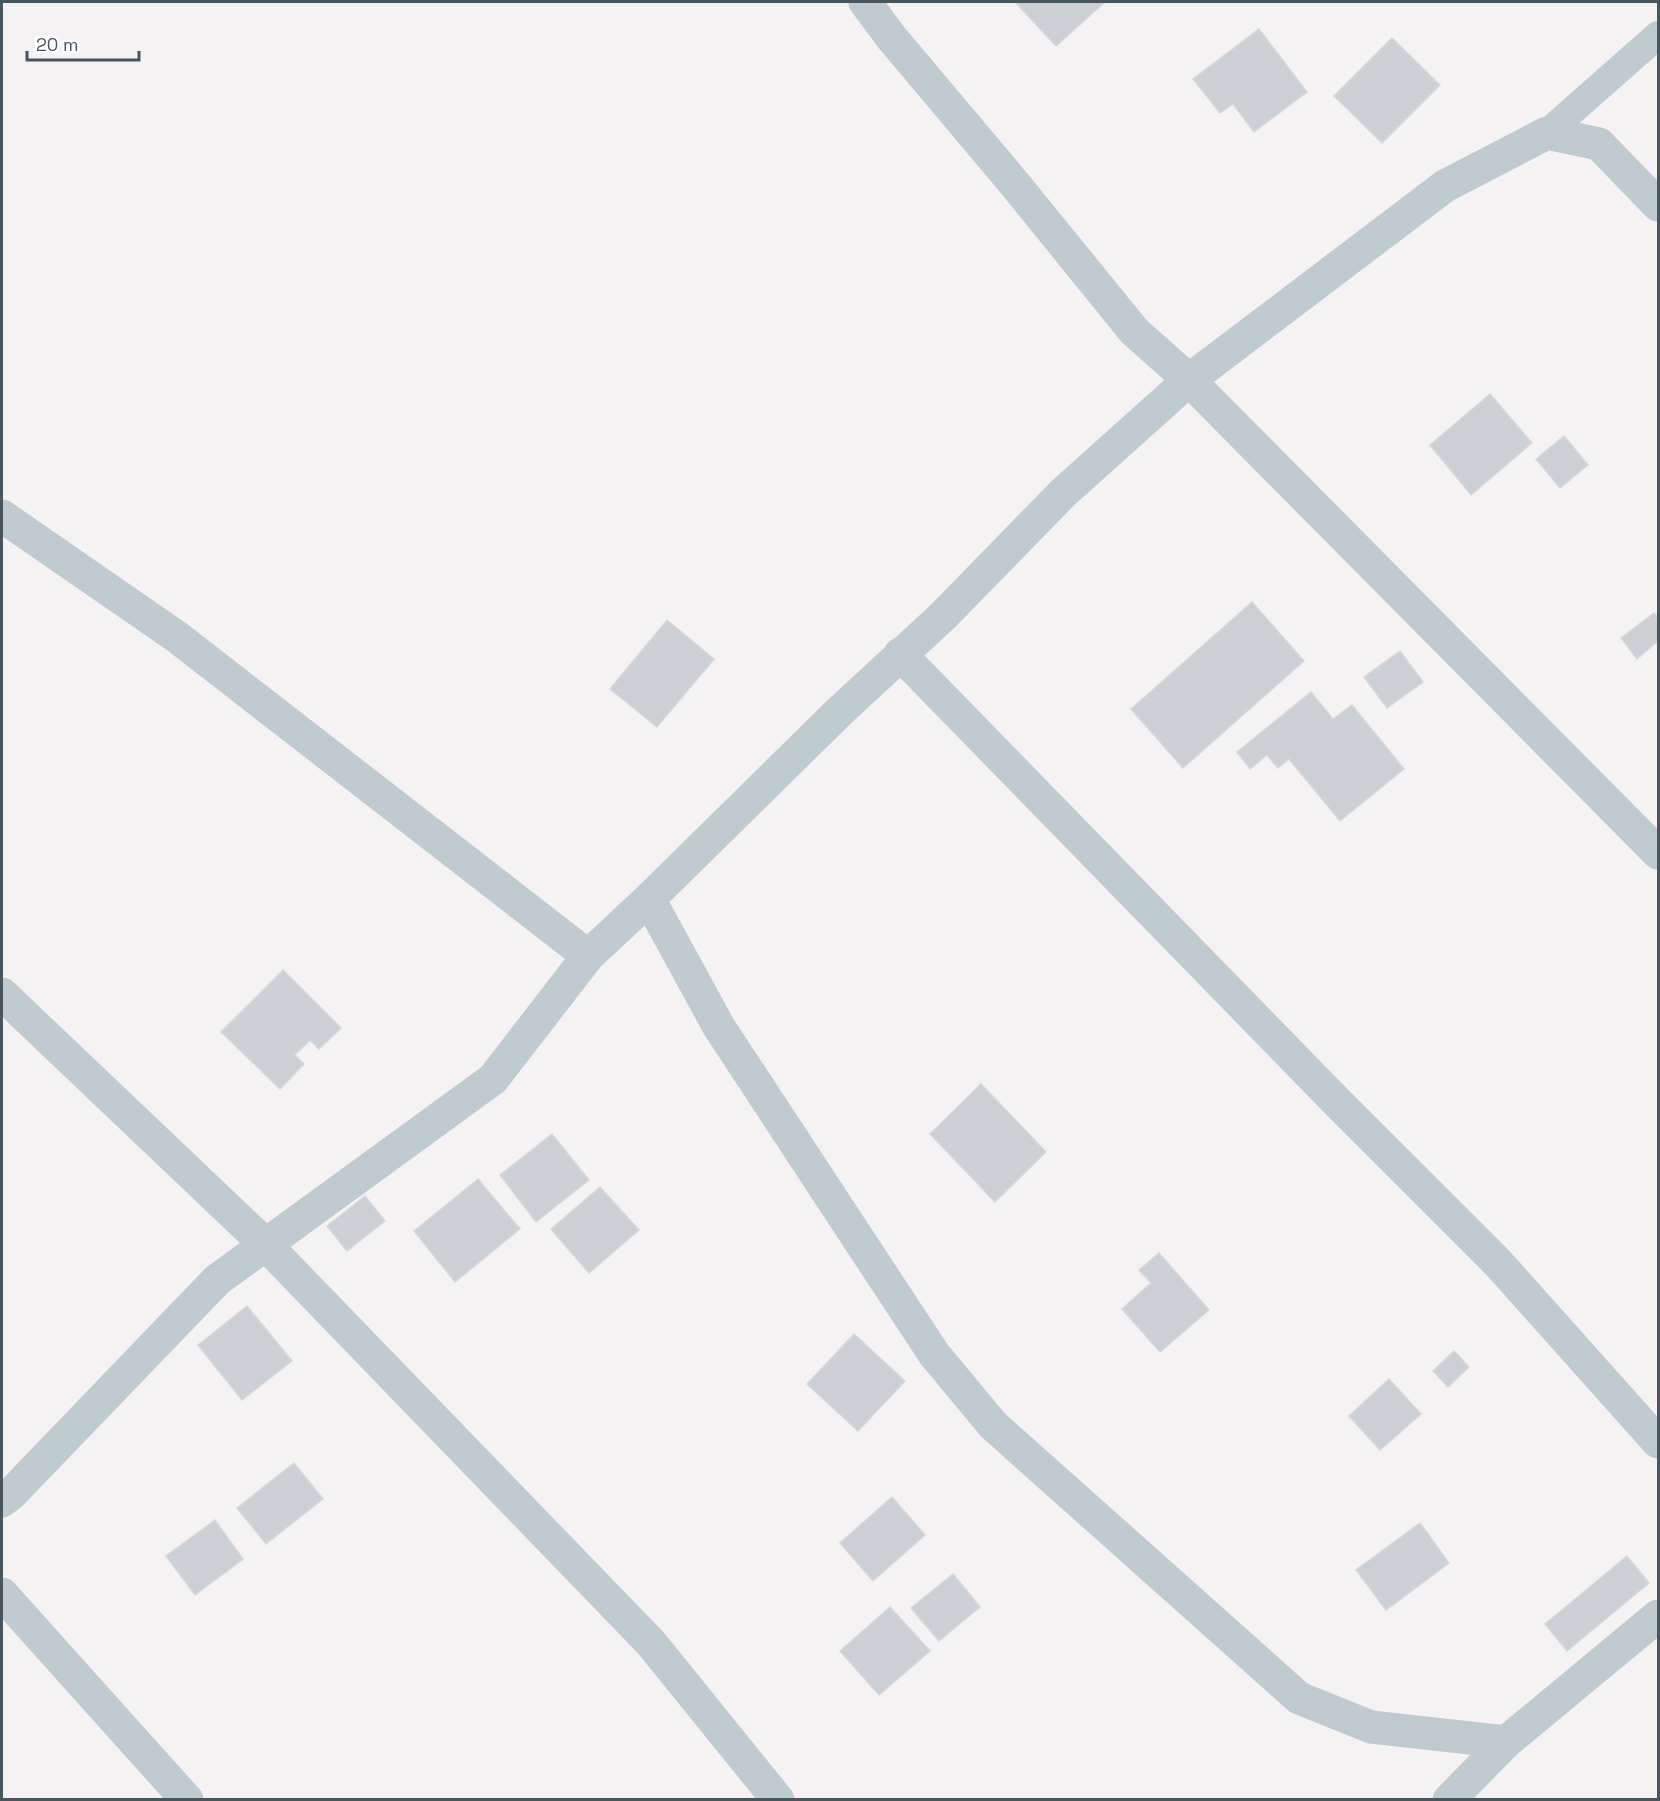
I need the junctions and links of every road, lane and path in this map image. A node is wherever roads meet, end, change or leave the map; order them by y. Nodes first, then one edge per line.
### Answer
1 (865, 2) edge
2 (1659, 35) edge
3 (1547, 133) junction
4 (1659, 206) edge
5 (1189, 380) junction
6 (2, 516) edge
7 (900, 654) junction
8 (1659, 853) edge
9 (650, 899) junction
10 (588, 956) junction
11 (2, 994) edge
12 (266, 1245) junction
13 (1659, 1442) edge
14 (2, 1501) edge
15 (2, 1594) edge
16 (1659, 1616) edge
17 (1506, 1742) junction
18 (187, 1800) edge
19 (778, 1800) edge
20 (1449, 1800) edge

1 - 5 street
2 - 3 street
3 - 4 street
3 - 5 street
5 - 7 street
5 - 8 street
6 - 10 street
7 - 9 street
7 - 13 street
9 - 10 street
9 - 17 street
10 - 12 street
11 - 12 street
12 - 14 street
12 - 19 street
15 - 18 street
16 - 17 street
17 - 20 street

